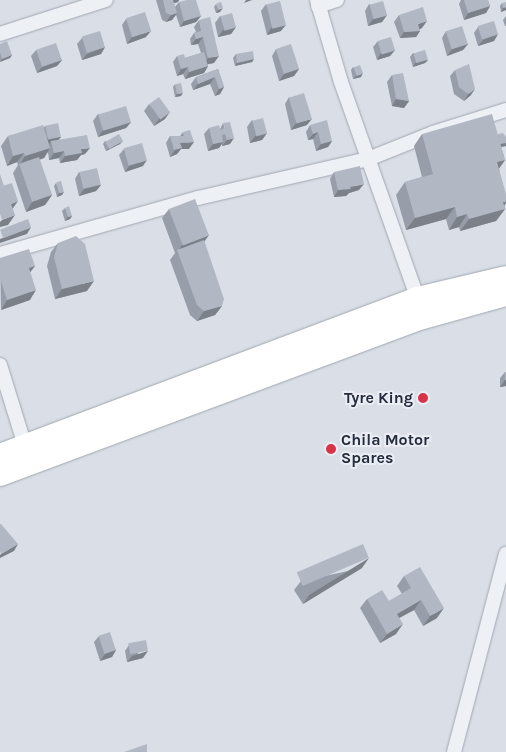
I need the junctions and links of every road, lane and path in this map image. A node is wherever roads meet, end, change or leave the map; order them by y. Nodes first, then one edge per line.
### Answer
1 (106, 0) edge
2 (337, 0) edge
3 (91, 2) edge
4 (317, 3) edge
5 (0, 34) edge
6 (506, 110) edge
7 (368, 159) junction
8 (0, 254) edge
9 (506, 278) edge
10 (506, 294) edge
11 (418, 299) junction
12 (0, 365) edge
13 (25, 446) junction
14 (0, 456) edge
15 (0, 474) edge
16 (506, 554) edge
17 (454, 752) edge

1 - 3 street
2 - 4 street
3 - 5 street
4 - 7 street
6 - 7 street
7 - 8 street
7 - 11 street
9 - 11 highway
10 - 15 highway
11 - 13 highway
12 - 13 street
13 - 14 highway
16 - 17 street

